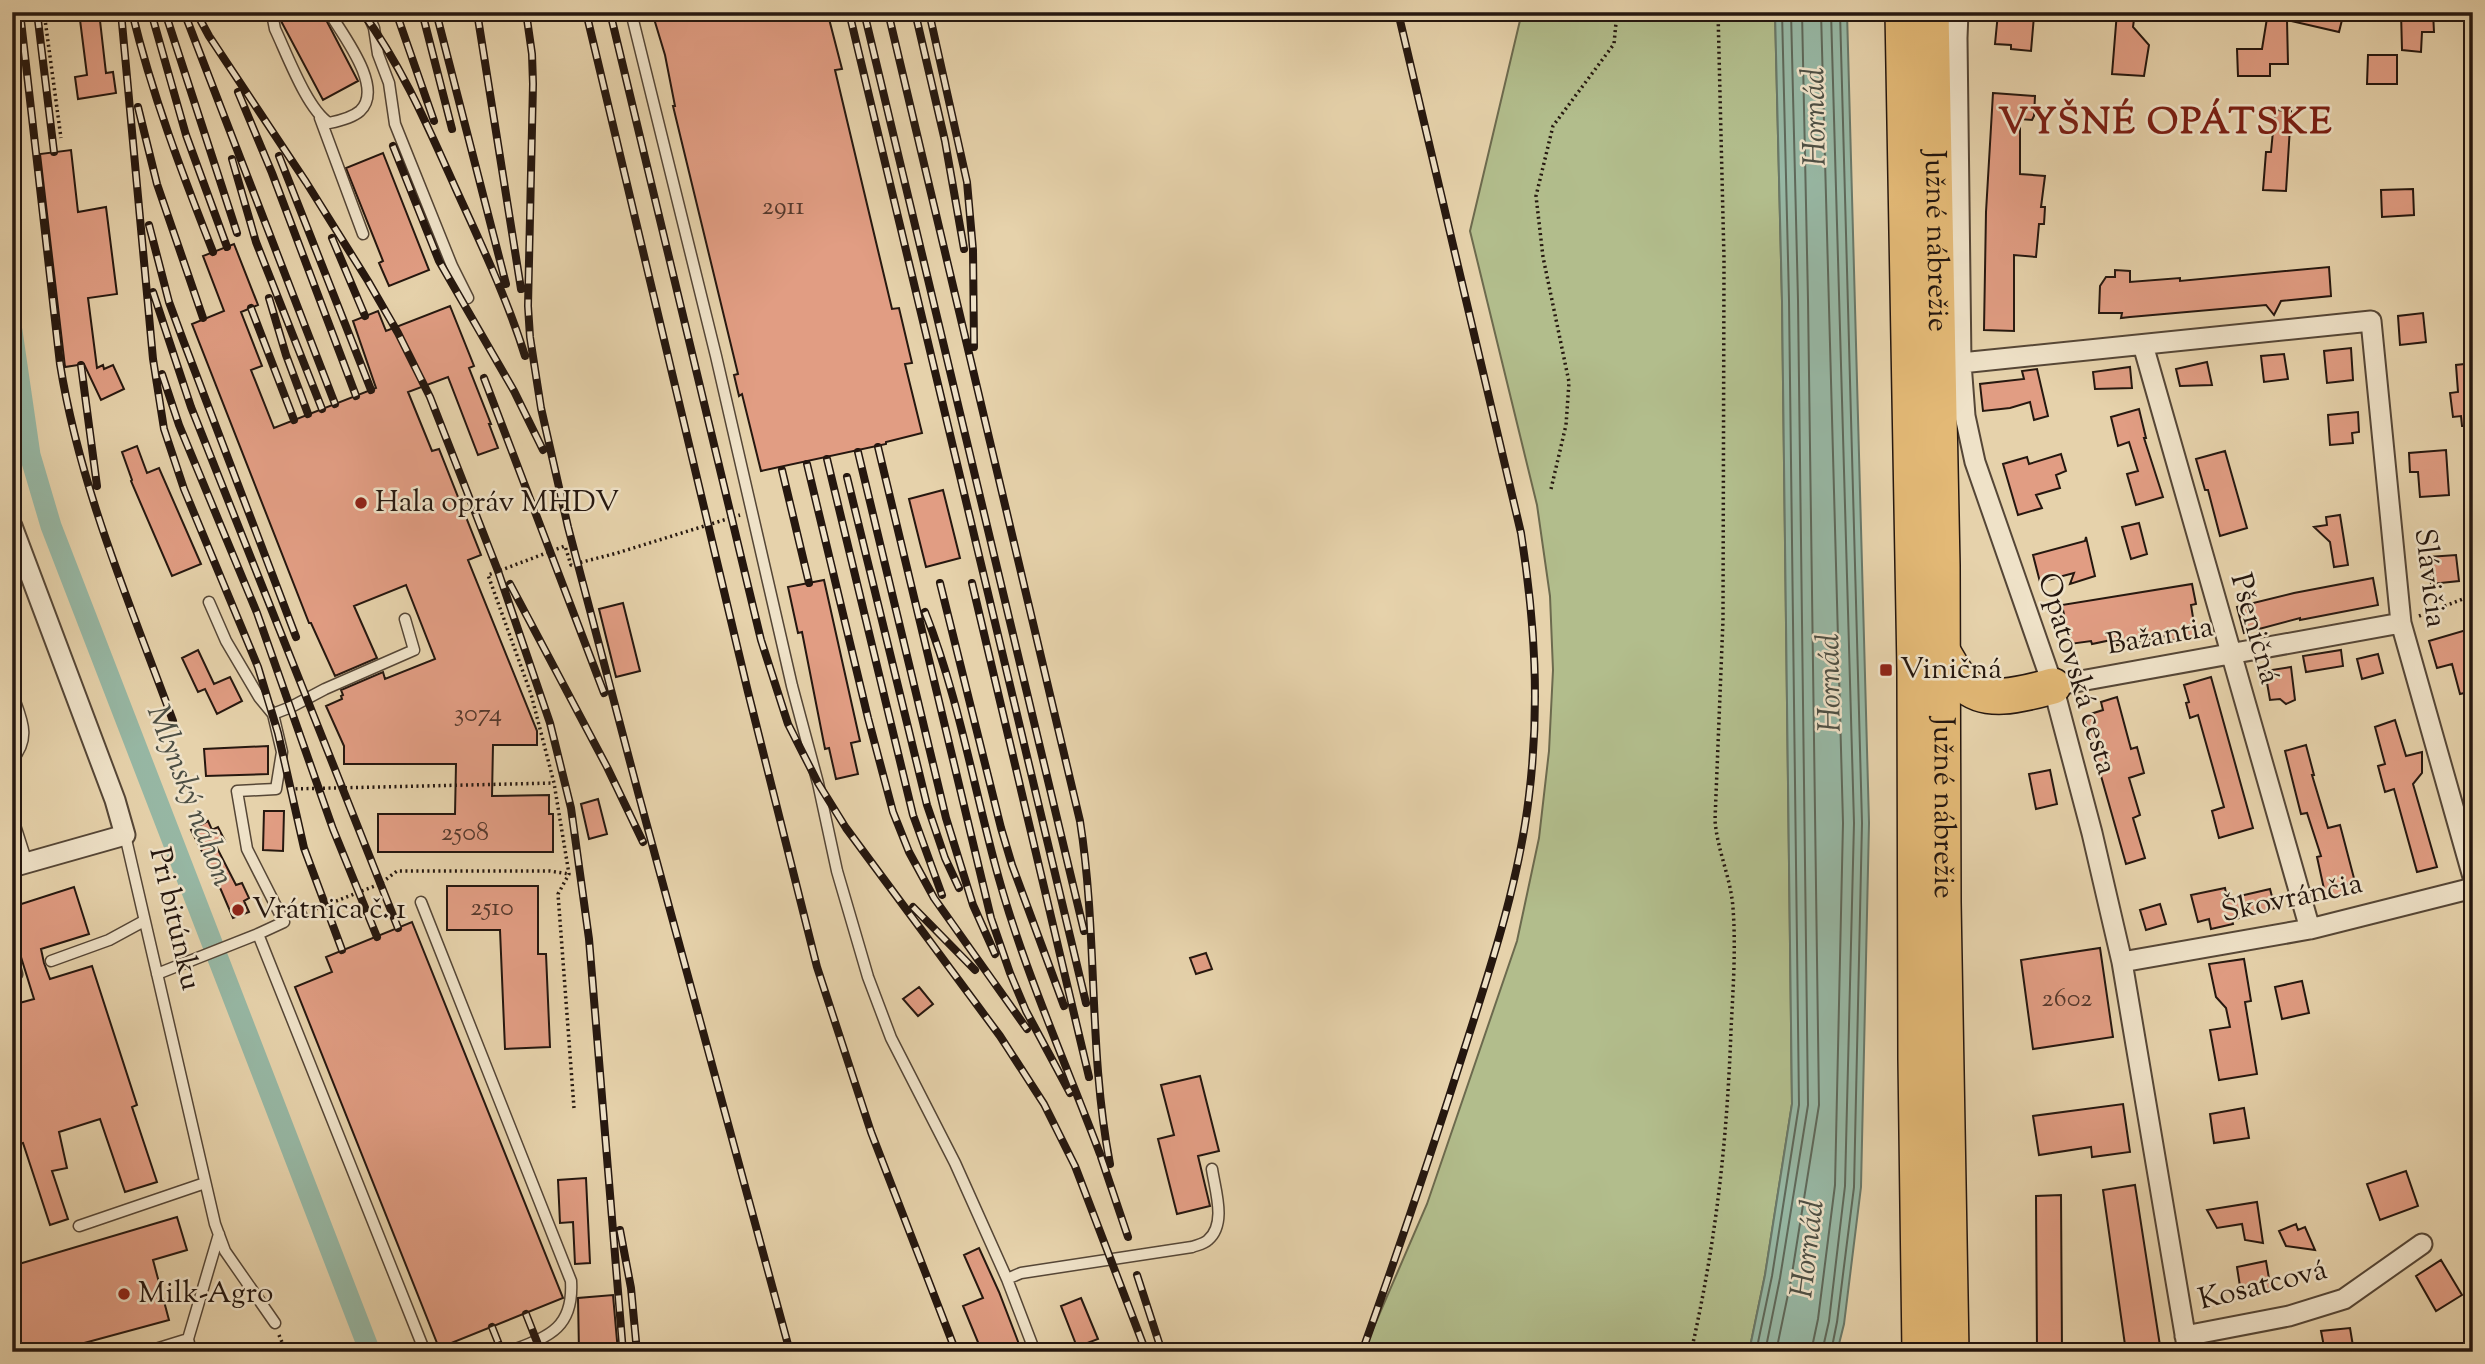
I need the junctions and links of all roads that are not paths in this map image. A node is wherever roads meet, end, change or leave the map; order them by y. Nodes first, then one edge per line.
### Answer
1 (280, 12) edge
2 (329, 12) edge
3 (367, 12) edge
4 (631, 12) edge
5 (1903, 12) edge
6 (1931, 12) edge
7 (1958, 12) edge
8 (320, 117) junction
9 (363, 234) dead end
10 (468, 298) dead end
11 (2143, 345) junction
12 (1961, 363) junction
13 (12, 526) edge
14 (209, 603) dead end
15 (405, 619) dead end
16 (2401, 623) junction
17 (1942, 651) junction
18 (2230, 654) junction
19 (2053, 686) junction
20 (12, 694) edge
21 (1996, 697) junction
22 (273, 714) junction
23 (1943, 749) junction
24 (12, 760) edge
25 (12, 816) edge
26 (125, 835) junction
27 (20, 865) edge
28 (2473, 877) edge
29 (2473, 888) edge
30 (421, 902) dead end
31 (144, 922) junction
32 (2310, 929) junction
33 (258, 934) junction
34 (12, 955) edge
35 (51, 961) dead end
36 (2122, 962) junction
37 (157, 974) junction
38 (12, 977) edge
39 (1212, 1169) dead end
40 (205, 1183) junction
41 (79, 1226) dead end
42 (219, 1234) junction
43 (2422, 1244) dead end
44 (1007, 1279) junction
45 (275, 1323) dead end
46 (188, 1339) junction
47 (2186, 1344) edge
48 (146, 1352) edge
49 (191, 1352) edge
50 (425, 1352) edge
51 (508, 1352) edge
52 (1035, 1352) edge
53 (1920, 1352) edge
54 (1951, 1352) edge

1 - 8 lane
2 - 8 lane
3 - 10 lane
4 - 44 lane
5 - 53 highway, Južné nábrežie
6 - 17 highway, Južné nábrežie
7 - 12 street, Opatovská cesta
8 - 9 lane
11 - 12 street
11 - 16 street, Slávičia
11 - 18 street, Pšeničná
12 - 19 street, Opatovská cesta
13 - 26 street, Pri bitúnku
14 - 22 lane
15 - 22 lane
16 - 18 street, Bažantia
16 - 28 street, Slávičia
17 - 21 highway
17 - 23 highway, Južné nábrežie
18 - 19 street, Bažantia
18 - 32 street, Pšeničná
19 - 21 highway
19 - 36 street, Opatovská cesta
20 - 24 lane
21 - 23 highway
22 - 33 lane
23 - 54 highway, Južné nábrežie
25 - 27 lane
26 - 27 street
26 - 31 lane, Pri bitúnku
29 - 32 street, Škovránčia
30 - 51 lane
31 - 35 lane
31 - 37 lane, Pri bitúnku
32 - 36 street, Škovránčia
33 - 37 lane
33 - 50 lane
34 - 38 lane
36 - 47 street, Opatovská cesta
37 - 40 lane, Pri bitúnku
39 - 44 lane
40 - 41 lane
40 - 42 lane, Pri bitúnku
42 - 45 lane, Pri bitúnku
42 - 46 lane
43 - 47 street, Kosatcová
44 - 52 lane
46 - 48 lane
46 - 49 lane

